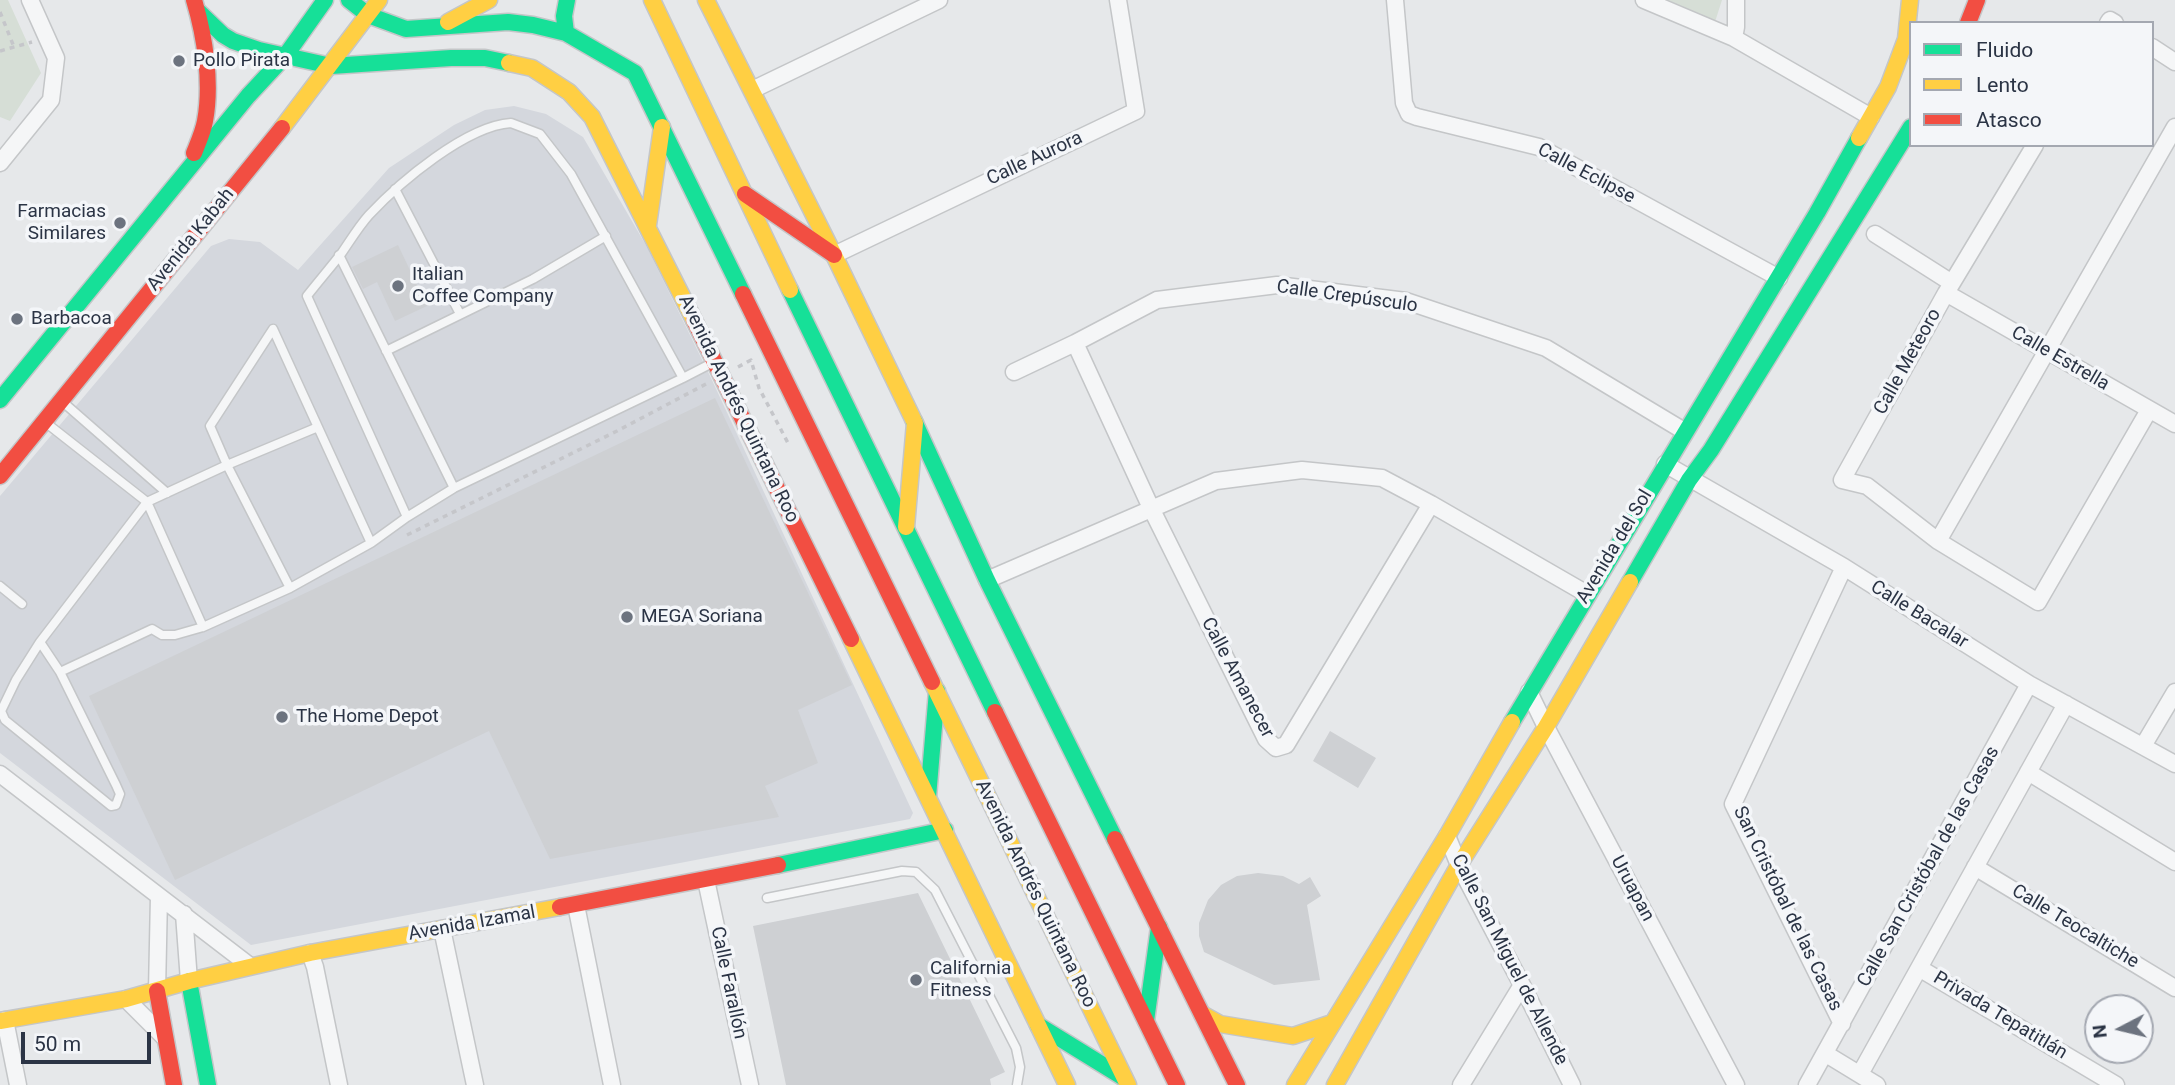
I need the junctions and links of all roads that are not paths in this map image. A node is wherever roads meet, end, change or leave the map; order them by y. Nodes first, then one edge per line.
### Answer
1 (30, 0) edge
2 (325, 0) edge
3 (349, 0) edge
4 (379, 0) edge
5 (489, 0) edge
6 (567, 0) edge
7 (639, 0) edge
8 (652, 0) edge
9 (706, 0) edge
10 (899, 0) edge
11 (939, 0) edge
12 (1118, 0) edge
13 (1395, 0) edge
14 (1643, 0) edge
15 (1735, 0) edge
16 (1910, 0) edge
17 (1977, 0) edge
18 (196, 6) edge
19 (368, 15) junction
20 (660, 15) junction
21 (905, 16) junction
22 (1969, 21) edge
23 (441, 26) junction
24 (566, 33) junction
25 (1734, 38) junction
26 (2154, 48) edge
27 (286, 55) junction
28 (2175, 62) edge
29 (331, 66) junction
30 (752, 90) junction
31 (1871, 117) junction
32 (662, 127) junction
33 (2175, 127) edge
34 (1909, 129) edge
35 (2034, 147) edge
36 (1, 156) edge
37 (187, 171) junction
38 (394, 190) junction
39 (743, 193) junction
40 (1831, 223) junction
41 (648, 225) junction
42 (1875, 234) dead end
43 (606, 236) junction
44 (834, 255) junction
45 (339, 256) junction
46 (1779, 278) junction
47 (1949, 288) junction
48 (460, 314) junction
49 (1075, 343) junction
50 (386, 351) junction
51 (2046, 352) junction
52 (718, 369) junction
53 (1014, 372) dead end
54 (683, 378) junction
55 (0, 400) edge
56 (62, 401) junction
57 (2149, 410) junction
58 (45, 422) junction
59 (915, 423) junction
60 (2175, 424) edge
61 (318, 427) junction
62 (1684, 431) junction
63 (1665, 464) junction
64 (227, 466) junction
65 (0, 476) edge
66 (1689, 480) junction
67 (454, 488) junction
68 (167, 493) junction
69 (147, 502) junction
70 (1431, 504) junction
71 (1151, 508) junction
72 (407, 517) junction
73 (906, 527) junction
74 (1938, 541) junction
75 (371, 543) junction
76 (1844, 567) junction
77 (988, 580) junction
78 (0, 586) edge
79 (290, 588) junction
80 (1587, 594) junction
81 (22, 604) dead end
82 (203, 627) junction
83 (40, 642) junction
84 (60, 672) junction
85 (2029, 684) junction
86 (937, 690) junction
87 (1529, 692) junction
88 (2175, 692) edge
89 (2066, 704) junction
90 (1546, 727) junction
91 (2143, 746) junction
92 (2175, 764) edge
93 (2028, 772) junction
94 (0, 774) edge
95 (928, 797) junction
96 (945, 830) junction
97 (1447, 836) junction
98 (2175, 862) edge
99 (1460, 865) junction
100 (1975, 867) junction
101 (706, 880) junction
102 (159, 896) junction
103 (767, 898) dead end
104 (576, 905) junction
105 (184, 914) junction
106 (1159, 927) junction
107 (442, 929) junction
108 (310, 953) junction
109 (250, 966) junction
110 (1919, 968) junction
111 (189, 981) junction
112 (1522, 985) junction
113 (2175, 988) edge
114 (157, 991) junction
115 (126, 999) junction
116 (1202, 1014) junction
117 (3, 1021) edge
118 (1146, 1021) junction
119 (1332, 1023) junction
120 (1842, 1024) junction
121 (1038, 1025) junction
122 (165, 1038) junction
123 (1826, 1054) junction
124 (1860, 1074) junction
125 (1126, 1081) edge
126 (1019, 1084) edge
127 (18, 1085) edge
128 (174, 1085) edge
129 (208, 1085) edge
130 (339, 1085) edge
131 (474, 1085) edge
132 (612, 1085) edge
133 (750, 1085) edge
134 (1067, 1085) edge
135 (1177, 1085) edge
136 (1237, 1085) edge
137 (1295, 1085) edge
138 (1335, 1085) edge
139 (1461, 1085) edge
140 (1572, 1085) edge
141 (1736, 1085) edge
142 (1807, 1085) edge
143 (1877, 1085) edge
144 (2116, 1085) edge

1 - 36 street
2 - 27 street
3 - 19 street, Avenida Andrés Quintana Roo
4 - 19 street, Avenida Kabah
5 - 23 street
6 - 24 street
7 - 20 street
8 - 20 street
9 - 30 street
10 - 21 street
11 - 21 street
12 - 44 street, Calle Aurora
13 - 46 street, Calle Eclipse
14 - 25 street
15 - 25 street
16 - 31 street, Avenida del Sol
17 - 22 street
18 - 27 street, Avenida Andrés Quintana Roo
18 - 37 street
19 - 23 street, Avenida Andrés Quintana Roo
19 - 29 street, Avenida Kabah
20 - 39 street
21 - 30 street
23 - 24 street, Avenida Andrés Quintana Roo
24 - 32 street, Avenida Andrés Quintana Roo
25 - 31 street
26 - 28 street
27 - 29 street, Avenida Andrés Quintana Roo
27 - 37 street
29 - 41 street, Avenida Andrés Quintana Roo
29 - 56 street, Avenida Kabah
30 - 44 street
31 - 40 street, Avenida del Sol
32 - 41 street
32 - 86 street, Avenida Andrés Quintana Roo
33 - 51 street
34 - 40 street, Avenida del Sol
35 - 47 street, Calle Meteoro
37 - 55 street
38 - 43 lane
38 - 45 lane
38 - 48 lane
39 - 44 street
39 - 73 street
40 - 46 street, Avenida del Sol
40 - 66 street, Avenida del Sol
41 - 52 street, Avenida Andrés Quintana Roo
42 - 47 street, Calle Estrella
43 - 48 lane
43 - 54 lane
44 - 59 street
45 - 50 lane
45 - 72 lane
46 - 62 street, Avenida del Sol
47 - 51 street, Calle Estrella
47 - 74 street, Calle Meteoro
48 - 50 lane
49 - 53 street, Calle Crepúsculo
49 - 62 street, Calle Crepúsculo
49 - 71 street, Calle Amanecer
50 - 67 lane
51 - 57 street, Calle Estrella
51 - 74 street
52 - 54 lane
52 - 95 street, Avenida Andrés Quintana Roo
54 - 67 lane
56 - 58 street, Avenida Kabah
56 - 68 lane
57 - 60 street, Calle Estrella
57 - 74 street, Calle Meteoro
58 - 65 street, Avenida Kabah
58 - 69 lane
59 - 73 street
59 - 77 street
61 - 64 lane
61 - 64 lane
61 - 75 lane
62 - 63 street, Avenida del Sol
63 - 66 street, Calle Bacalar
63 - 80 street, Avenida del Sol
64 - 68 lane
64 - 79 lane
66 - 76 street, Calle Bacalar
66 - 90 street, Avenida del Sol
67 - 72 lane
68 - 69 lane
69 - 82 lane
69 - 83 lane
70 - 71 street
70 - 71 street, Calle Amanecer
70 - 80 street
71 - 77 street
72 - 75 lane
73 - 118 street
75 - 79 lane
76 - 85 street, Calle Bacalar
76 - 120 street, San Cristóbal de las Casas
77 - 106 street
78 - 81 lane
79 - 82 lane
80 - 87 street, Avenida del Sol
82 - 84 lane
83 - 84 lane
83 - 84 lane
85 - 89 street, Calle Bacalar
85 - 120 street, Calle San Cristóbal de las Casas
86 - 95 street
86 - 125 street, Avenida Andrés Quintana Roo
87 - 90 street, Uruapan
87 - 97 street, Avenida del Sol
88 - 91 street
89 - 91 street, Calle Bacalar
89 - 93 street
90 - 99 street, Avenida del Sol
90 - 141 street, Uruapan
91 - 92 street, Calle Bacalar
93 - 98 street
93 - 100 street
94 - 102 street
95 - 96 street, Avenida Andrés Quintana Roo
96 - 101 street, Avenida Izamal
96 - 121 street, Avenida Andrés Quintana Roo
97 - 99 street, Calle San Miguel de Allende
97 - 119 street, Avenida del Sol
99 - 112 street, Calle San Miguel de Allende
99 - 138 street, Avenida del Sol
100 - 110 street
100 - 113 street, Calle Teocaltiche
101 - 104 street, Avenida Izamal
101 - 133 street, Calle Farallón
102 - 105 street
102 - 114 street
103 - 126 lane
104 - 107 street, Avenida Izamal
104 - 132 street
105 - 109 street
105 - 111 street
106 - 116 street
106 - 118 street
107 - 108 street, Avenida Izamal
107 - 131 street
108 - 109 street, Avenida Izamal
108 - 130 street
109 - 111 street, Avenida Izamal
110 - 124 street
110 - 144 street, Privada Tepatitlán
111 - 114 street, Avenida Izamal
111 - 129 street
112 - 139 street
112 - 140 street, Calle San Miguel de Allende
114 - 115 street, Avenida Izamal
114 - 122 street
115 - 117 street, Avenida Izamal
115 - 122 street
116 - 119 street
116 - 136 street
117 - 127 street
118 - 135 street
119 - 137 street, Avenida del Sol
120 - 123 street, Calle San Cristóbal de las Casas
121 - 125 street
121 - 134 street, Avenida Andrés Quintana Roo
122 - 128 street
123 - 124 street
123 - 142 street, Calle San Cristóbal de las Casas
124 - 143 street

